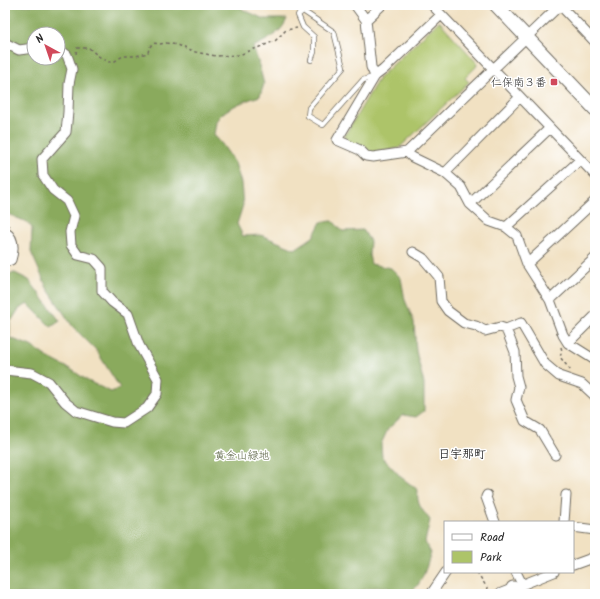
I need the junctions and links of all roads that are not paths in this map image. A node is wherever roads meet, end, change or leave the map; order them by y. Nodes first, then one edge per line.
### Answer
1 (355, 5) edge
2 (382, 5) edge
3 (432, 5) edge
4 (496, 5) edge
5 (560, 5) edge
6 (441, 15) junction
7 (366, 20) junction
8 (527, 37) junction
9 (595, 42) edge
10 (5, 43) edge
11 (26, 49) edge
12 (66, 55) edge
13 (311, 60) dead end
14 (493, 69) junction
15 (375, 76) junction
16 (520, 97) junction
17 (595, 109) edge
18 (550, 128) junction
19 (408, 152) junction
20 (580, 160) junction
21 (445, 173) junction
22 (595, 175) edge
23 (595, 201) edge
24 (470, 204) junction
25 (506, 227) junction
26 (5, 232) edge
27 (413, 252) dead end
28 (595, 258) edge
29 (5, 262) edge
30 (527, 264) junction
31 (550, 300) junction
32 (595, 316) edge
33 (506, 329) junction
34 (565, 339) junction
35 (595, 360) edge
36 (5, 370) edge
37 (595, 396) edge
38 (555, 455) dead end
39 (488, 494) dead end
40 (566, 495) dead end
41 (495, 521) edge
42 (564, 521) edge
43 (574, 527) edge
44 (595, 530) edge
45 (595, 557) edge
46 (574, 565) edge
47 (445, 573) edge
48 (516, 573) edge
49 (552, 573) edge
50 (517, 589) edge
51 (431, 594) edge
52 (499, 594) edge

1 - 7 street
2 - 7 street
3 - 6 street
4 - 8 street
5 - 8 street
5 - 9 street
6 - 14 street
6 - 15 street
7 - 15 street
8 - 14 street
8 - 17 street
10 - 11 street
12 - 36 street
13 - 15 lane
14 - 16 street
14 - 19 street
15 - 19 street
16 - 18 street
16 - 21 street
18 - 20 street
18 - 24 street
19 - 21 street
20 - 22 street
20 - 25 street
21 - 24 street
23 - 30 street
24 - 25 street
25 - 30 street
26 - 29 street
27 - 33 street
28 - 31 street
30 - 31 street
31 - 34 street
32 - 34 street
33 - 37 street
33 - 38 street
34 - 35 street
39 - 41 street
40 - 42 street
43 - 44 street
45 - 46 street
47 - 51 street
48 - 50 street
49 - 50 street
50 - 52 street

